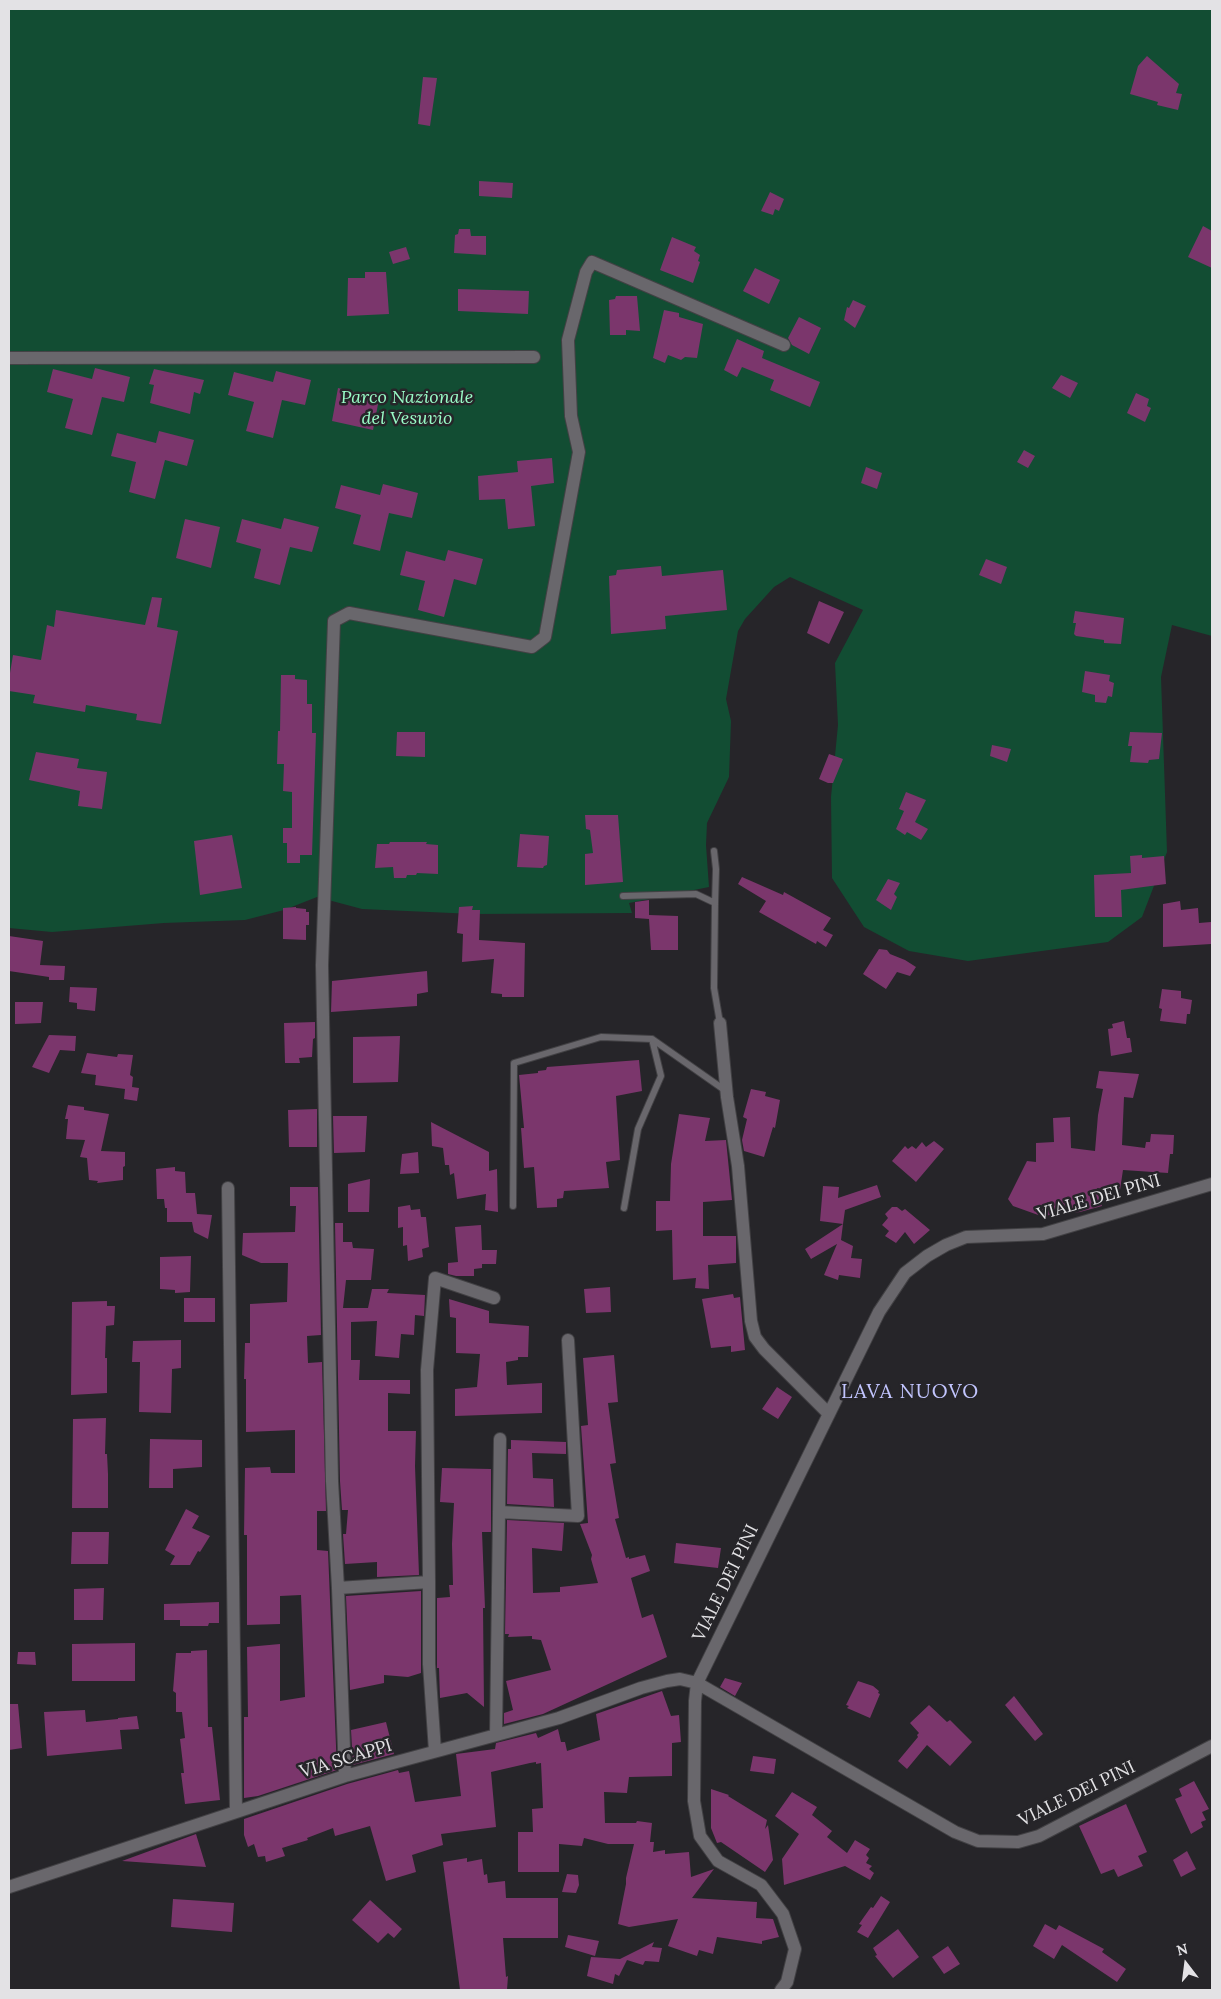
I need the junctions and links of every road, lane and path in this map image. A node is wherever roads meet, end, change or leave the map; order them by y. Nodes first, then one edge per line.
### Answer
1 (784, 345) dead end
2 (534, 357) dead end
3 (9, 358) edge
4 (714, 851) dead end
5 (623, 896) dead end
6 (715, 904) junction
7 (720, 1023) joint
8 (652, 1039) junction
9 (726, 1091) junction
10 (1212, 1184) edge
11 (228, 1188) dead end
12 (513, 1206) dead end
13 (624, 1208) dead end
14 (494, 1298) dead end
15 (568, 1340) dead end
16 (829, 1414) junction
17 (500, 1439) dead end
18 (500, 1512) junction
19 (429, 1582) junction
20 (338, 1588) junction
21 (697, 1683) junction
22 (496, 1735) junction
23 (1212, 1746) edge
24 (435, 1751) junction
25 (346, 1776) junction
26 (236, 1812) junction
27 (9, 1887) edge
28 (782, 1990) edge

1 - 20 street
2 - 3 street
4 - 6 lane
5 - 6 lane
6 - 7 lane
7 - 9 street
8 - 9 lane
8 - 12 lane
8 - 13 lane
9 - 16 street
10 - 16 street, VIALE DEI PINI
11 - 26 street
14 - 19 street
15 - 18 street
16 - 21 street, VIALE DEI PINI
17 - 18 street
18 - 22 street
19 - 20 street
19 - 24 street
20 - 25 street
21 - 22 street, VIA SCAPPI
21 - 23 street, VIALE DEI PINI
21 - 28 street
22 - 24 street, VIA SCAPPI
24 - 25 street, VIA SCAPPI
25 - 26 street, VIA SCAPPI
26 - 27 street, VIA SCAPPI

